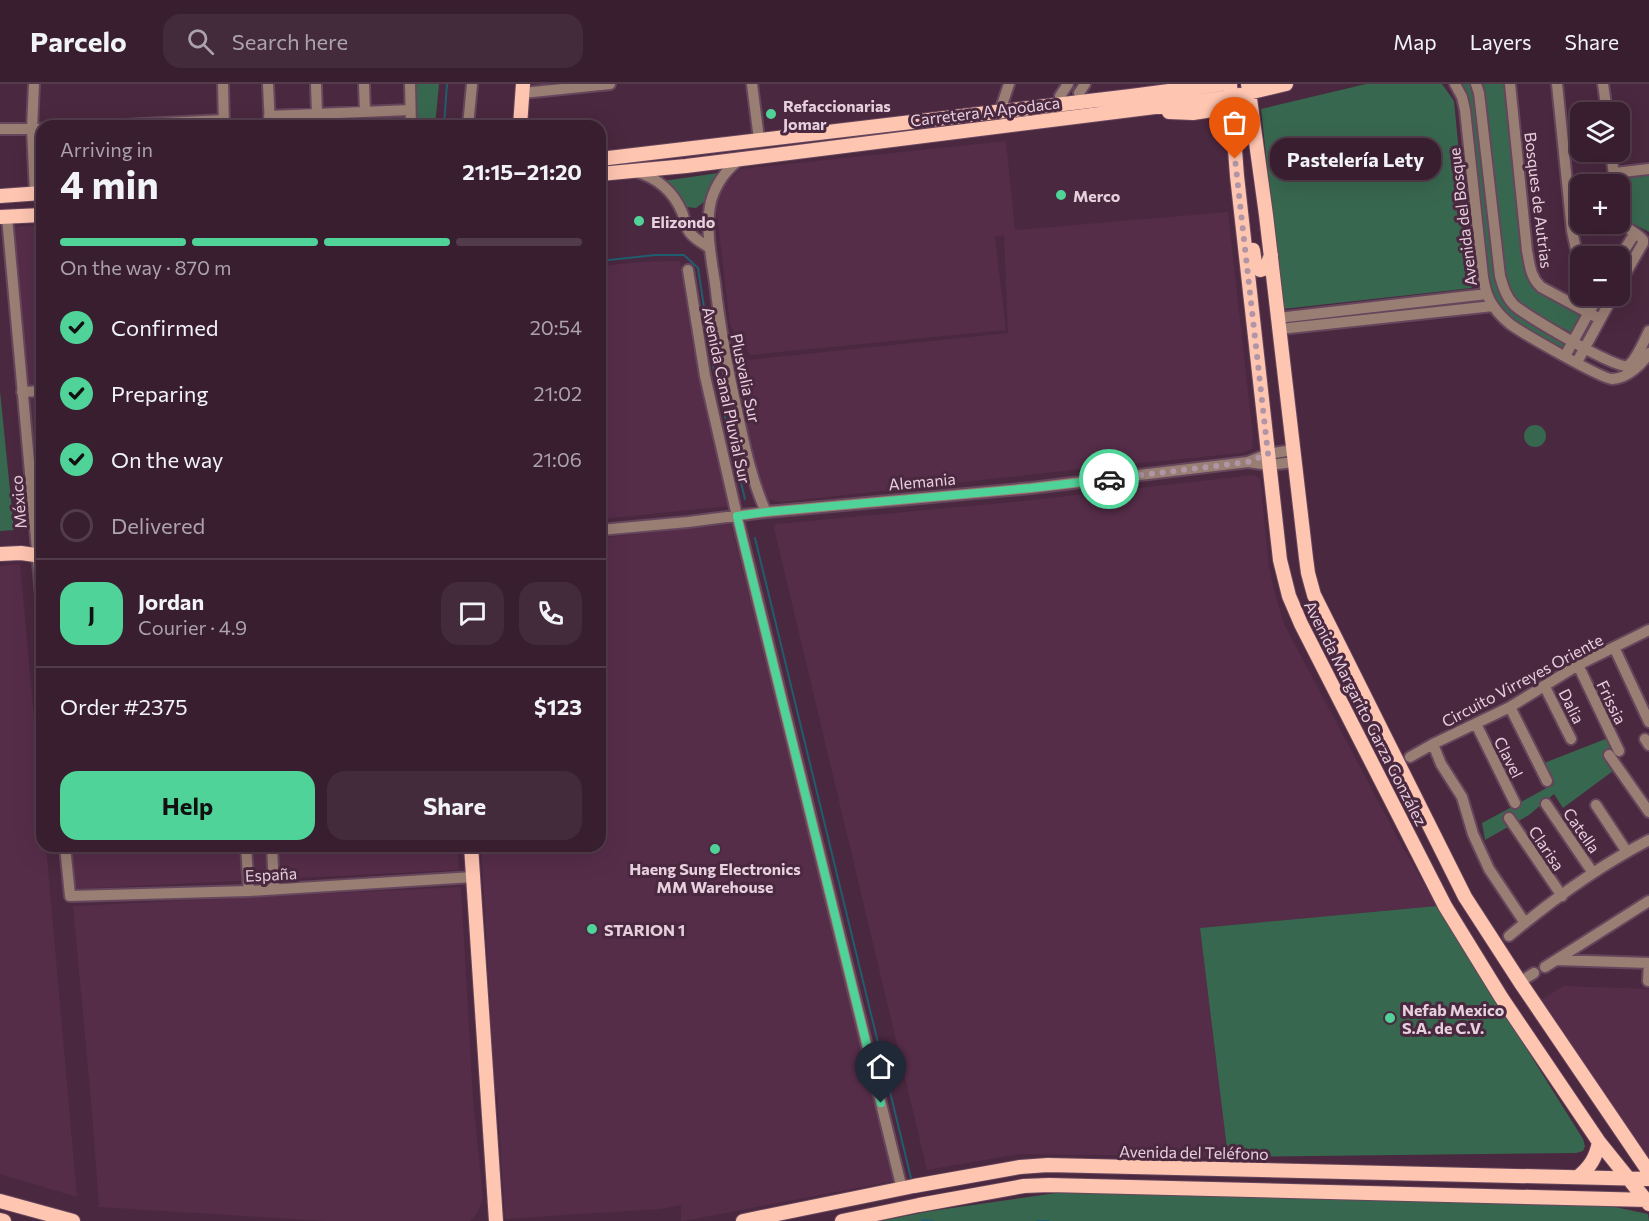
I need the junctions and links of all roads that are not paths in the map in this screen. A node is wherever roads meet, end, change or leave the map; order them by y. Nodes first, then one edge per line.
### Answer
1 (34, 84) edge
2 (223, 84) edge
3 (267, 84) edge
4 (316, 84) edge
5 (364, 84) edge
6 (410, 84) edge
7 (472, 84) edge
8 (610, 84) edge
9 (752, 84) edge
10 (1009, 84) edge
11 (1157, 84) edge
12 (1221, 84) edge
13 (1286, 84) edge
14 (1455, 84) edge
15 (1476, 84) edge
16 (1510, 84) edge
17 (1557, 84) edge
18 (1603, 84) edge
19 (586, 85) edge
20 (1077, 87) edge
21 (523, 89) edge
22 (1249, 89) edge
23 (1230, 90) edge
24 (1202, 93) edge
25 (1606, 102) edge
26 (1002, 105) junction
27 (410, 110) junction
28 (365, 111) junction
29 (317, 114) junction
30 (36, 120) edge
31 (224, 120) edge
32 (270, 120) edge
33 (277, 120) edge
34 (411, 120) edge
35 (469, 120) edge
36 (520, 120) edge
37 (1233, 125) junction
38 (0, 129) edge
39 (36, 129) edge
40 (759, 136) junction
41 (606, 158) edge
42 (739, 159) junction
43 (1649, 169) edge
44 (633, 171) junction
45 (606, 173) edge
46 (1630, 175) edge
47 (1237, 176) junction
48 (0, 196) edge
49 (36, 196) edge
50 (36, 198) edge
51 (1240, 206) junction
52 (2, 213) edge
53 (36, 215) edge
54 (1266, 215) junction
55 (36, 222) edge
56 (1630, 231) edge
57 (1639, 236) junction
58 (1575, 246) edge
59 (1630, 246) edge
60 (710, 248) junction
61 (1271, 255) junction
62 (1630, 266) edge
63 (688, 270) dead end
64 (1487, 294) junction
65 (1492, 306) junction
66 (1592, 306) edge
67 (1607, 306) edge
68 (1588, 313) junction
69 (1600, 319) junction
70 (1279, 323) junction
71 (1649, 331) edge
72 (1573, 341) junction
73 (1585, 348) junction
74 (1565, 356) junction
75 (1648, 356) edge
76 (1577, 362) junction
77 (1630, 363) junction
78 (36, 391) edge
79 (22, 392) junction
80 (1293, 456) junction
81 (1269, 460) junction
82 (766, 512) junction
83 (737, 516) junction
84 (36, 519) edge
85 (606, 529) edge
86 (0, 554) edge
87 (36, 555) edge
88 (1648, 632) edge
89 (1614, 647) junction
90 (1578, 665) junction
91 (1545, 687) junction
92 (1510, 707) junction
93 (1649, 722) edge
94 (1476, 724) junction
95 (1571, 738) dead end
96 (1433, 744) junction
97 (1410, 757) dead end
98 (1548, 781) dead end
99 (1515, 802) dead end
100 (1546, 804) dead end
101 (1596, 806) dead end
102 (1649, 812) edge
103 (1509, 818) dead end
104 (1649, 840) edge
105 (66, 852) edge
106 (246, 852) edge
107 (272, 852) edge
108 (471, 852) edge
109 (1627, 852) junction
110 (1593, 873) junction
111 (473, 877) junction
112 (274, 889) junction
113 (249, 891) junction
114 (1562, 896) junction
115 (1649, 901) edge
116 (1525, 923) junction
117 (1509, 936) dead end
118 (1556, 960) junction
119 (1649, 963) edge
120 (1545, 967) dead end
121 (1534, 973) dead end
122 (1648, 981) edge
123 (1520, 982) junction
124 (1599, 1142) junction
125 (1649, 1172) edge
126 (1578, 1177) junction
127 (1628, 1179) junction
128 (1649, 1179) edge
129 (908, 1187) junction
130 (0, 1201) edge
131 (1648, 1201) edge
132 (919, 1205) junction
133 (492, 1217) edge
134 (73, 1221) edge
135 (743, 1221) edge
136 (842, 1221) edge

1 - 30 street
2 - 31 street
3 - 32 street
4 - 29 street
5 - 28 street
6 - 27 street
7 - 35 street
8 - 19 street
9 - 40 street
10 - 26 street
11 - 20 main road
12 - 24 main road, Carretera A Apodaca
13 - 22 main road, Carretera A Apodaca
14 - 64 street, Avenida del Bosque
15 - 72 street, Avenida del Bosque
16 - 68 street, Bosques de Autrias
17 - 58 street
18 - 25 street
19 - 21 street
20 - 26 main road
21 - 36 main road
22 - 23 main road, Carretera A Apodaca
22 - 54 main road, Avenida Margarito Garza González
23 - 24 main road, Carretera A Apodaca
23 - 37 main road, Avenida Margarito Garza González
24 - 37 main road
24 - 40 main road, Carretera A Apodaca
24 - 42 main road, Carretera A Apodaca
26 - 40 main road
27 - 28 street
27 - 34 street
28 - 29 street
29 - 33 street
37 - 47 main road, Avenida Margarito Garza González
38 - 39 street
40 - 41 main road, Carretera A Apodaca
42 - 44 main road, Carretera A Apodaca
42 - 60 street, Plusvalia Sur
43 - 46 street
44 - 45 main road, Carretera A Apodaca
44 - 60 street
47 - 51 main road, Avenida Margarito Garza González
47 - 54 main road
48 - 49 main road
50 - 52 main road
51 - 61 main road
51 - 81 main road, Avenida Margarito Garza González
52 - 53 main road
52 - 55 main road
52 - 79 street, México
54 - 61 main road, Avenida Margarito Garza González
56 - 57 street
57 - 59 street
57 - 62 street
60 - 82 street, Plusvalia Sur
61 - 70 main road, Avenida Margarito Garza González
63 - 83 street, Avenida Canal Pluvial Sur
64 - 65 street, Avenida del Bosque
64 - 70 street
65 - 70 street
65 - 74 street, Avenida del Bosque
66 - 68 street
67 - 69 street
68 - 69 street, Bosques de Autrias
68 - 72 street
69 - 73 street
70 - 80 main road, Avenida Margarito Garza González
71 - 77 street
72 - 73 street, Avenida del Bosque
72 - 74 street
73 - 76 street
73 - 77 street, Avenida del Bosque
74 - 76 street, Avenida del Bosque
75 - 76 street, Avenida del Bosque
75 - 77 street
78 - 79 street
79 - 84 street, México
80 - 81 street, Alemania
80 - 123 main road, Avenida Margarito Garza González
81 - 82 street, Alemania
81 - 124 main road, Avenida Margarito Garza González
82 - 83 street, Alemania
83 - 85 street, Alemania
83 - 129 street, Avenida Canal Pluvial Sur
86 - 87 main road
88 - 89 street, Circuito Virreyes Oriente
89 - 90 street, Circuito Virreyes Oriente
89 - 93 street
90 - 91 street, Circuito Virreyes Oriente
90 - 102 street, Frissia
91 - 92 street, Circuito Virreyes Oriente
91 - 95 street, Dalia
92 - 94 street, Circuito Virreyes Oriente
92 - 98 street
94 - 96 street, Circuito Virreyes Oriente
94 - 99 street, Clavel
96 - 97 street, Circuito Virreyes Oriente
96 - 116 street
100 - 110 street, Catella
101 - 109 street
103 - 114 street, Clarisa
104 - 109 street
105 - 113 street, España
106 - 113 street
107 - 112 street
108 - 111 main road
109 - 110 street
110 - 114 street
111 - 112 street, España
111 - 133 main road
112 - 113 street, España
114 - 116 street
115 - 118 street
116 - 117 street
118 - 119 street
118 - 120 street
119 - 122 street
121 - 123 street
123 - 125 main road, Avenida Margarito Garza González
124 - 126 main road
124 - 127 main road, Avenida Margarito Garza González
126 - 127 main road, Avenida del Teléfono
126 - 129 main road, Avenida del Teléfono
127 - 128 main road, Avenida del Teléfono
127 - 131 main road, Avenida Margarito Garza González
129 - 132 main road
129 - 135 main road, Avenida del Teléfono
130 - 134 main road
131 - 132 main road
132 - 136 main road

